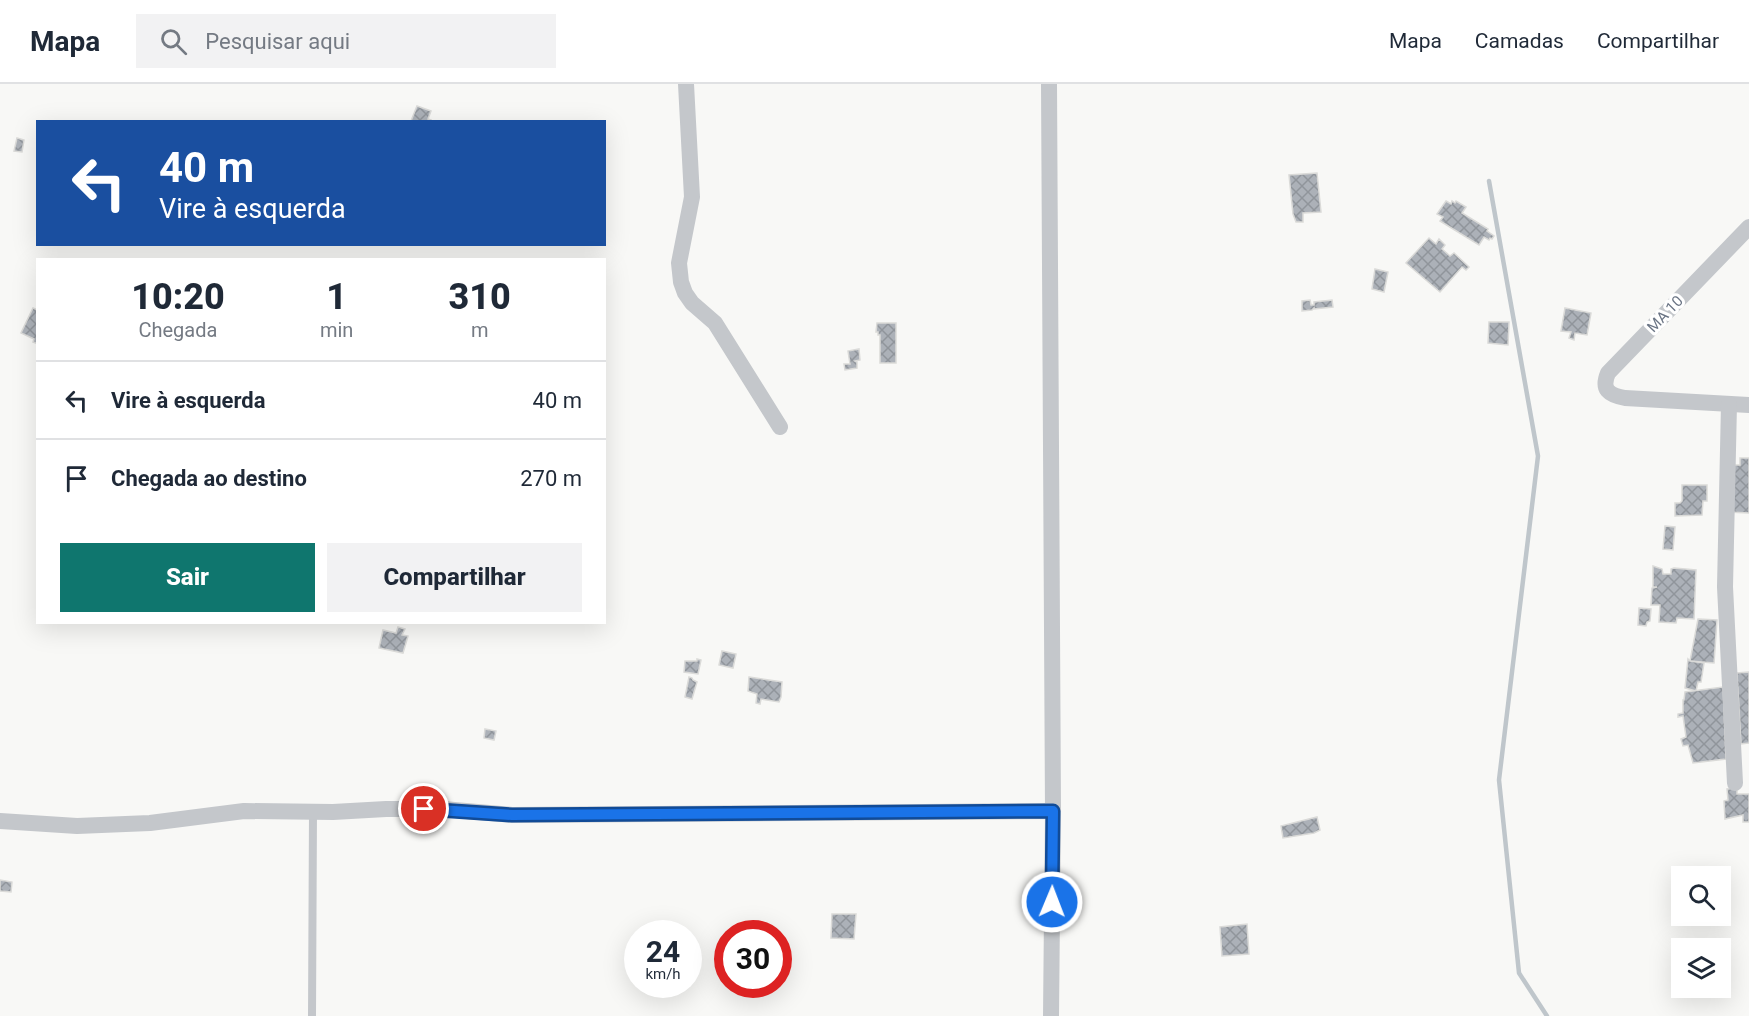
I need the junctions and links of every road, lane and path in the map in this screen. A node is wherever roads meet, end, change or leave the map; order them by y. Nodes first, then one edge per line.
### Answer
1 (686, 84) edge
2 (1049, 84) edge
3 (1749, 227) edge
4 (1729, 404) junction
5 (1749, 405) edge
6 (780, 428) dead end
7 (1735, 783) dead end
8 (313, 811) junction
9 (1053, 811) junction
10 (0, 821) edge
11 (312, 1016) edge
12 (1051, 1016) edge

1 - 6 street
2 - 9 street
3 - 4 street, MA 10
4 - 5 street
4 - 7 street
8 - 9 street
8 - 10 street
8 - 11 lane
9 - 12 street

